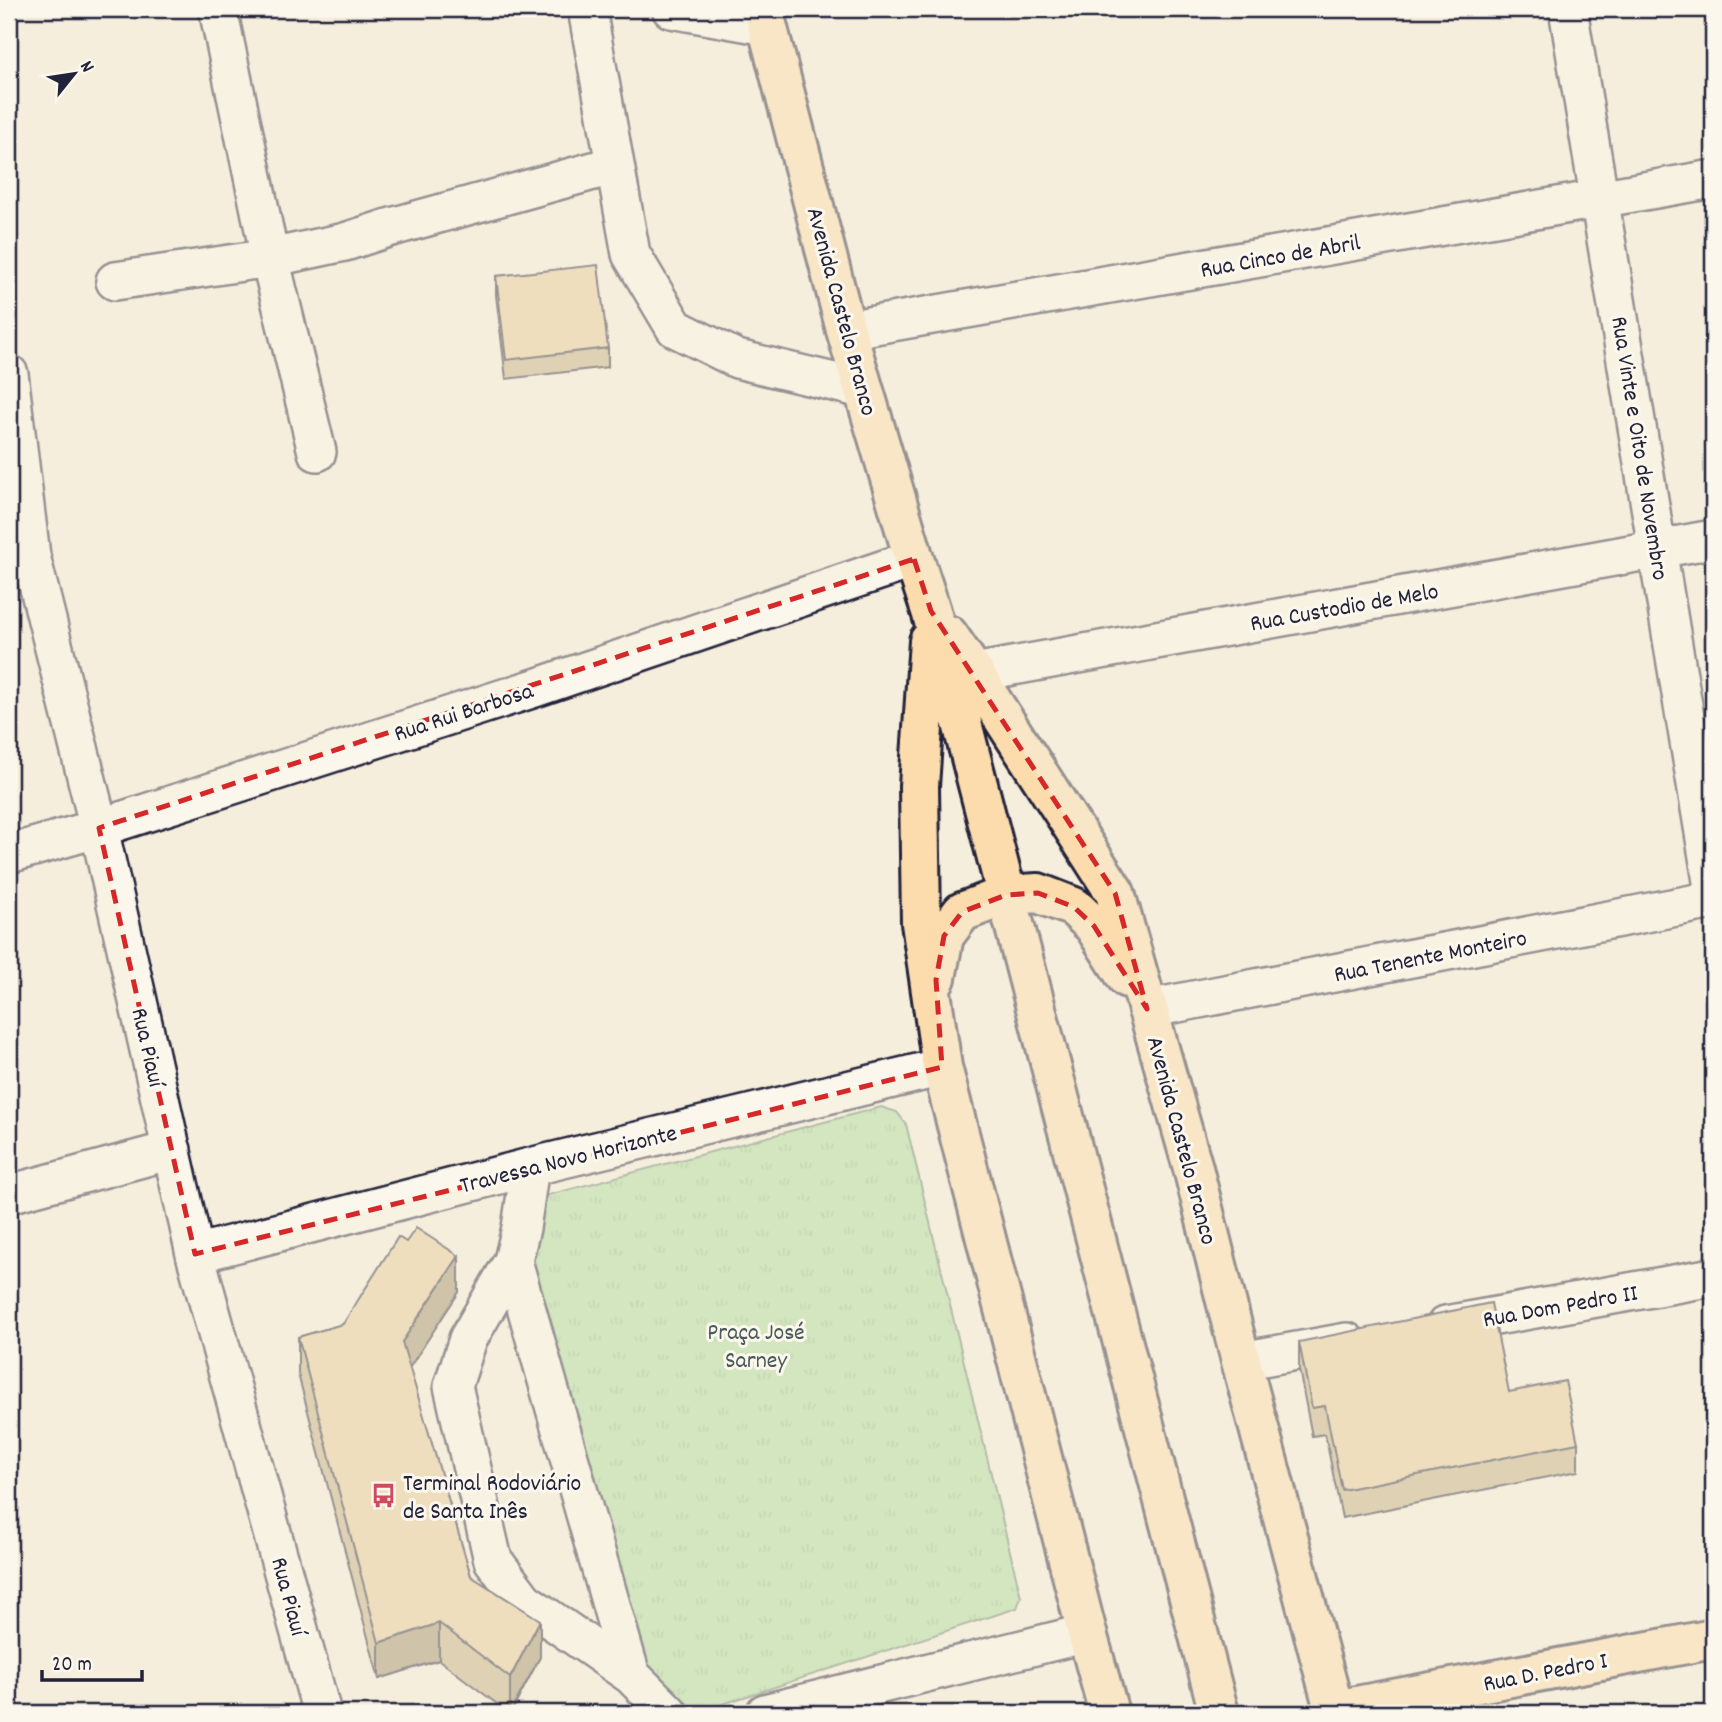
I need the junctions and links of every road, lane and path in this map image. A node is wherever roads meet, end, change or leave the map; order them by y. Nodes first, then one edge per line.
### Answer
1 (218, 9) edge
2 (587, 9) edge
3 (671, 9) edge
4 (1568, 9) edge
5 (765, 18) edge
6 (615, 165) junction
7 (1713, 179) edge
8 (1600, 199) junction
9 (270, 258) junction
10 (115, 281) dead end
11 (846, 330) junction
12 (9, 374) edge
13 (863, 389) junction
14 (317, 452) dead end
15 (1713, 539) edge
16 (1658, 550) junction
17 (20, 559) edge
18 (914, 559) junction
19 (931, 611) junction
20 (974, 673) junction
21 (99, 828) junction
22 (9, 854) edge
23 (1713, 887) edge
24 (1006, 895) junction
25 (1713, 901) edge
26 (1147, 1009) junction
27 (942, 1067) junction
28 (172, 1150) junction
29 (530, 1167) junction
30 (9, 1194) edge
31 (195, 1254) junction
32 (513, 1261) junction
33 (1713, 1277) edge
34 (1416, 1330) edge
35 (1376, 1337) edge
36 (1241, 1361) junction
37 (1087, 1633) junction
38 (1713, 1639) edge
39 (631, 1675) junction
40 (1335, 1712) edge
41 (322, 1713) edge
42 (669, 1713) edge
43 (765, 1713) edge
44 (1109, 1713) edge
45 (1219, 1713) edge

1 - 9 street
2 - 6 street
3 - 5 street
4 - 8 street, Rua Vinte e Oito de Novembro
5 - 11 main road, Avenida Castelo Branco
6 - 9 street
6 - 13 street
7 - 8 street, Rua Cinco de Abril
8 - 11 street, Rua Cinco de Abril
8 - 16 street, Rua Vinte e Oito de Novembro
9 - 10 street
9 - 14 street
11 - 13 main road, Avenida Castelo Branco
12 - 17 street, Rua Piauí
13 - 18 main road, Avenida Castelo Branco
15 - 16 street, Rua Custodio de Melo
16 - 20 street, Rua Custodio de Melo
16 - 23 street, Rua Vinte e Oito de Novembro
17 - 21 street, Rua Piauí
18 - 19 main road, Avenida Castelo Branco
18 - 21 street, Rua Rui Barbosa
19 - 20 main road, Avenida Castelo Branco
19 - 24 main road, Avenida Castelo Branco
19 - 27 main road, Avenida Castelo Branco
20 - 26 main road, Avenida Castelo Branco
21 - 22 street, Rua Rui Barbosa
21 - 28 street, Rua Piauí
24 - 26 main road
24 - 27 main road
24 - 45 main road, Avenida Castelo Branco
25 - 26 street, Rua Tenente Monteiro
26 - 36 main road, Avenida Castelo Branco
27 - 29 street, Travessa Novo Horizonte
27 - 37 main road, Avenida Castelo Branco
28 - 30 street
28 - 31 street, Rua Piauí
29 - 31 street, Travessa Novo Horizonte
29 - 32 street
31 - 41 street, Rua Piauí
32 - 39 street
32 - 39 street
33 - 34 street, Rua Dom Pedro II
35 - 36 street
36 - 40 main road, Avenida Castelo Branco
37 - 43 street
37 - 44 main road, Avenida Castelo Branco
38 - 40 main road, Rua D. Pedro I
39 - 42 street

